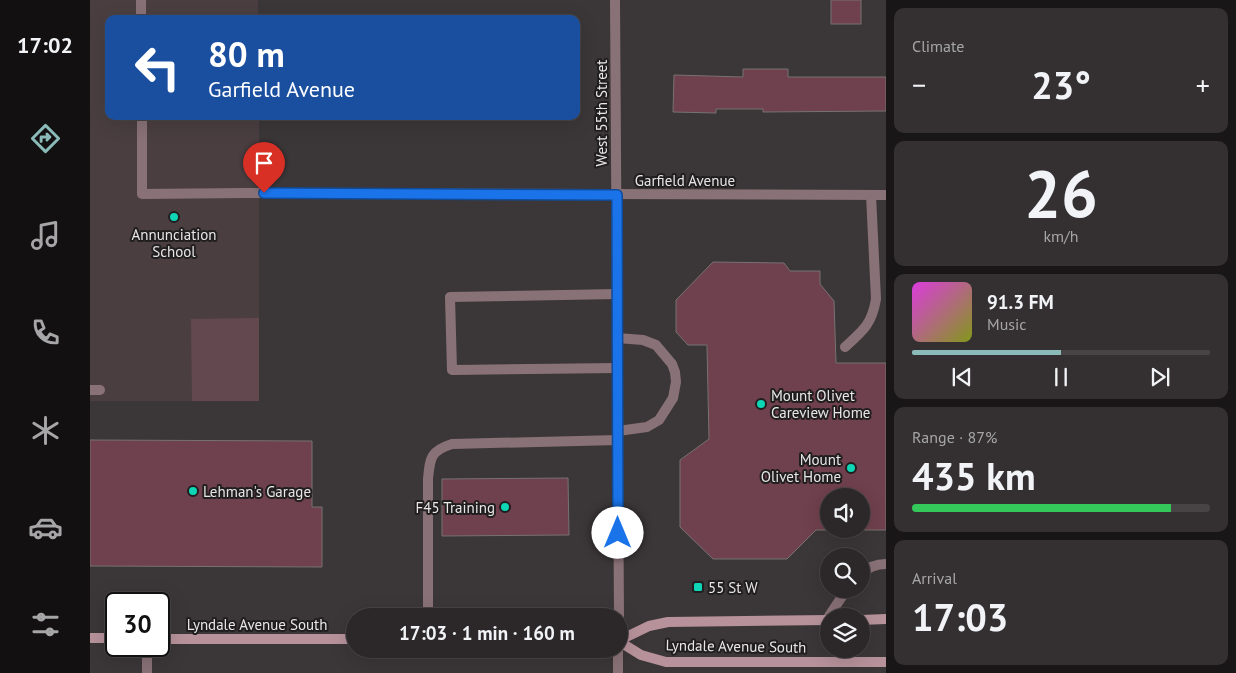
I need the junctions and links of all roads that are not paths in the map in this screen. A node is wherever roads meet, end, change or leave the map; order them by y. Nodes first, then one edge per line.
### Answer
1 (141, 0) edge
2 (615, 0) edge
3 (142, 15) edge
4 (142, 120) edge
5 (617, 195) junction
6 (871, 195) junction
7 (886, 195) edge
8 (617, 294) junction
9 (617, 338) junction
10 (845, 347) dead end
11 (617, 368) junction
12 (618, 436) junction
13 (886, 564) edge
14 (870, 568) edge
15 (428, 608) edge
16 (619, 608) edge
17 (820, 618) edge
18 (870, 620) edge
19 (886, 620) edge
20 (628, 637) edge
21 (90, 638) edge
22 (105, 638) edge
23 (170, 639) edge
24 (346, 639) edge
25 (628, 646) edge
26 (147, 657) edge
27 (618, 658) edge
28 (886, 662) edge
29 (147, 673) edge
30 (618, 673) edge

1 - 3 street
2 - 5 street, West 55th Street
4 - 5 street, Garfield Avenue
5 - 6 street, Garfield Avenue
5 - 8 street, West 55th Street
6 - 7 street, Garfield Avenue
6 - 10 street
8 - 9 street, West 55th Street
8 - 11 street
9 - 11 street, West 55th Street
9 - 12 street
11 - 12 street, West 55th Street
12 - 15 street
12 - 16 street, West 55th Street
13 - 14 street
17 - 20 main road, Lyndale Avenue South
18 - 19 main road
21 - 22 main road
23 - 24 main road, Lyndale Avenue South
25 - 28 main road, Lyndale Avenue South
26 - 29 street
27 - 30 street

